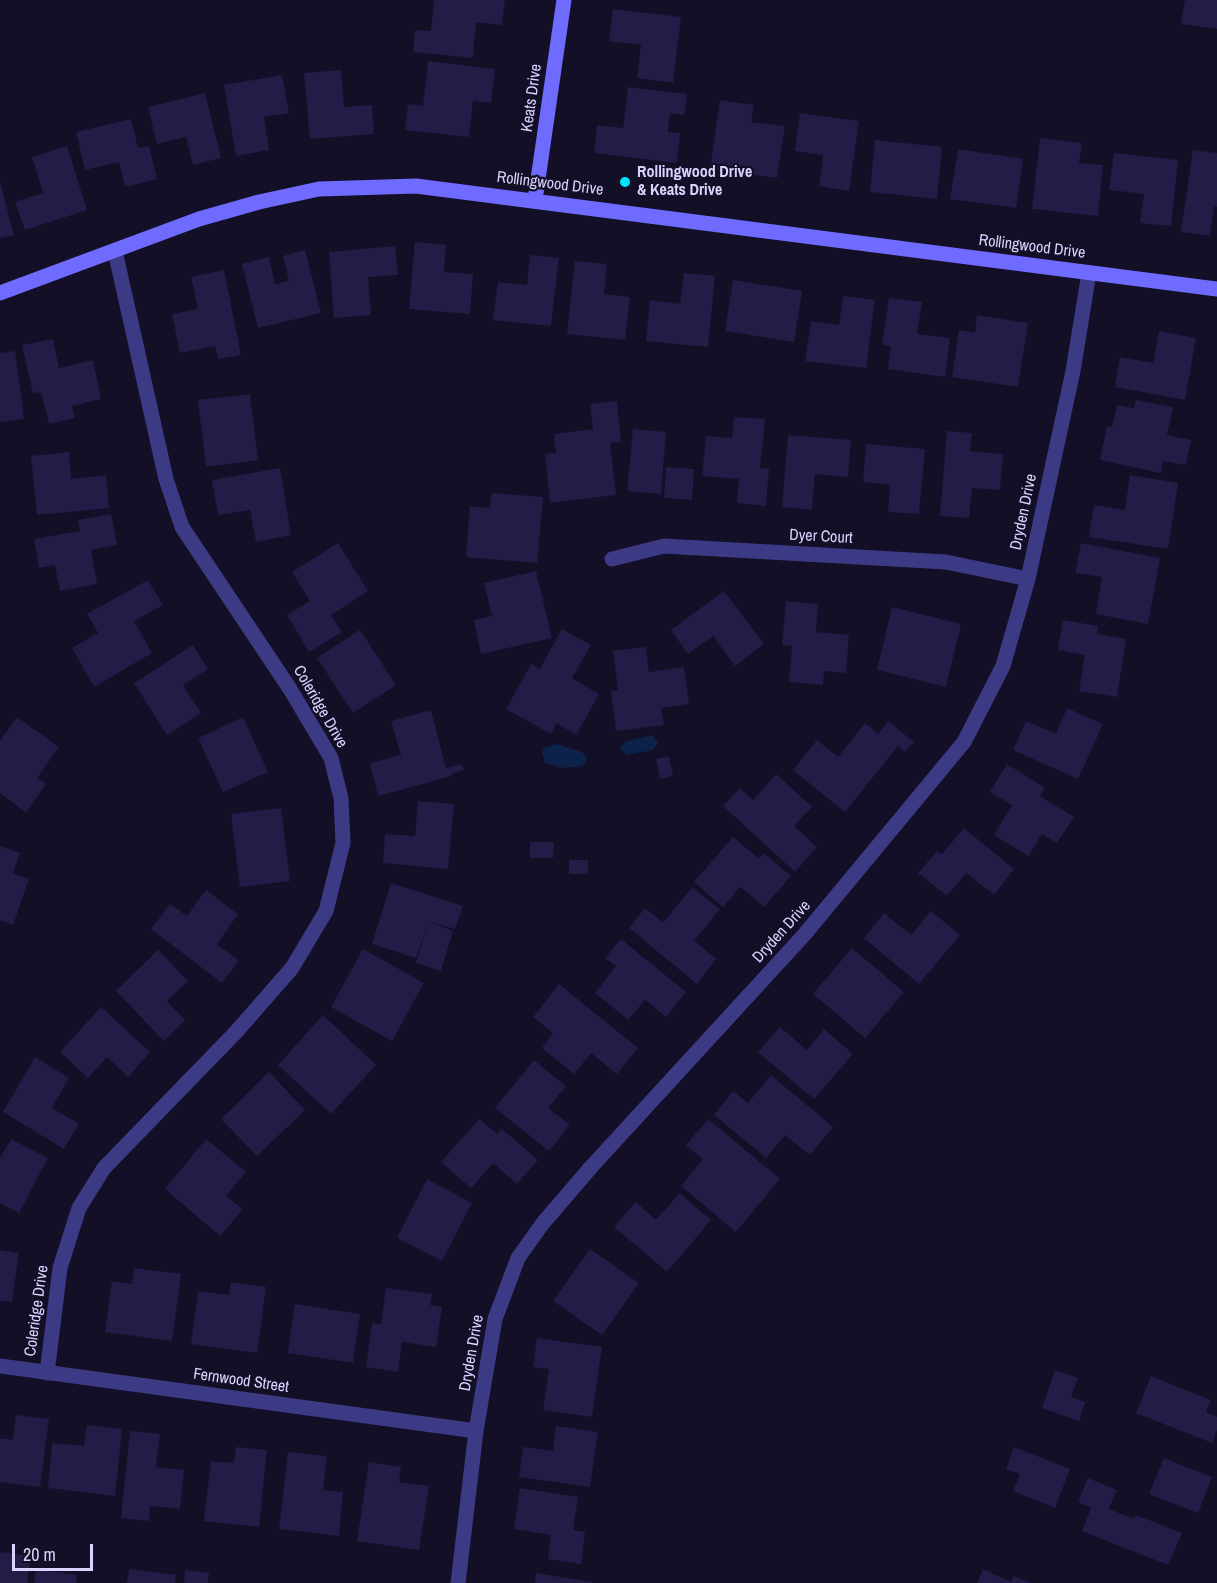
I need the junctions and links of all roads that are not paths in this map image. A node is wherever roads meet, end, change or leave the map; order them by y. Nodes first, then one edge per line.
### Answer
1 (564, 0) edge
2 (535, 200) junction
3 (115, 251) junction
4 (1089, 273) junction
5 (1217, 289) edge
6 (0, 293) edge
7 (612, 559) dead end
8 (1028, 579) junction
9 (0, 1366) edge
10 (47, 1373) junction
11 (476, 1431) junction
12 (458, 1583) edge

1 - 2 street, Keats Drive
2 - 3 street, Rollingwood Drive
2 - 4 street, Rollingwood Drive
3 - 6 street, Rollingwood Drive
3 - 10 street, Coleridge Drive
4 - 5 street, Rollingwood Drive
4 - 8 street, Dryden Drive
7 - 8 street, Dyer Court
8 - 11 street, Dryden Drive
9 - 10 street, Fernwood Street
10 - 11 street, Fernwood Street
11 - 12 street, Dryden Drive

